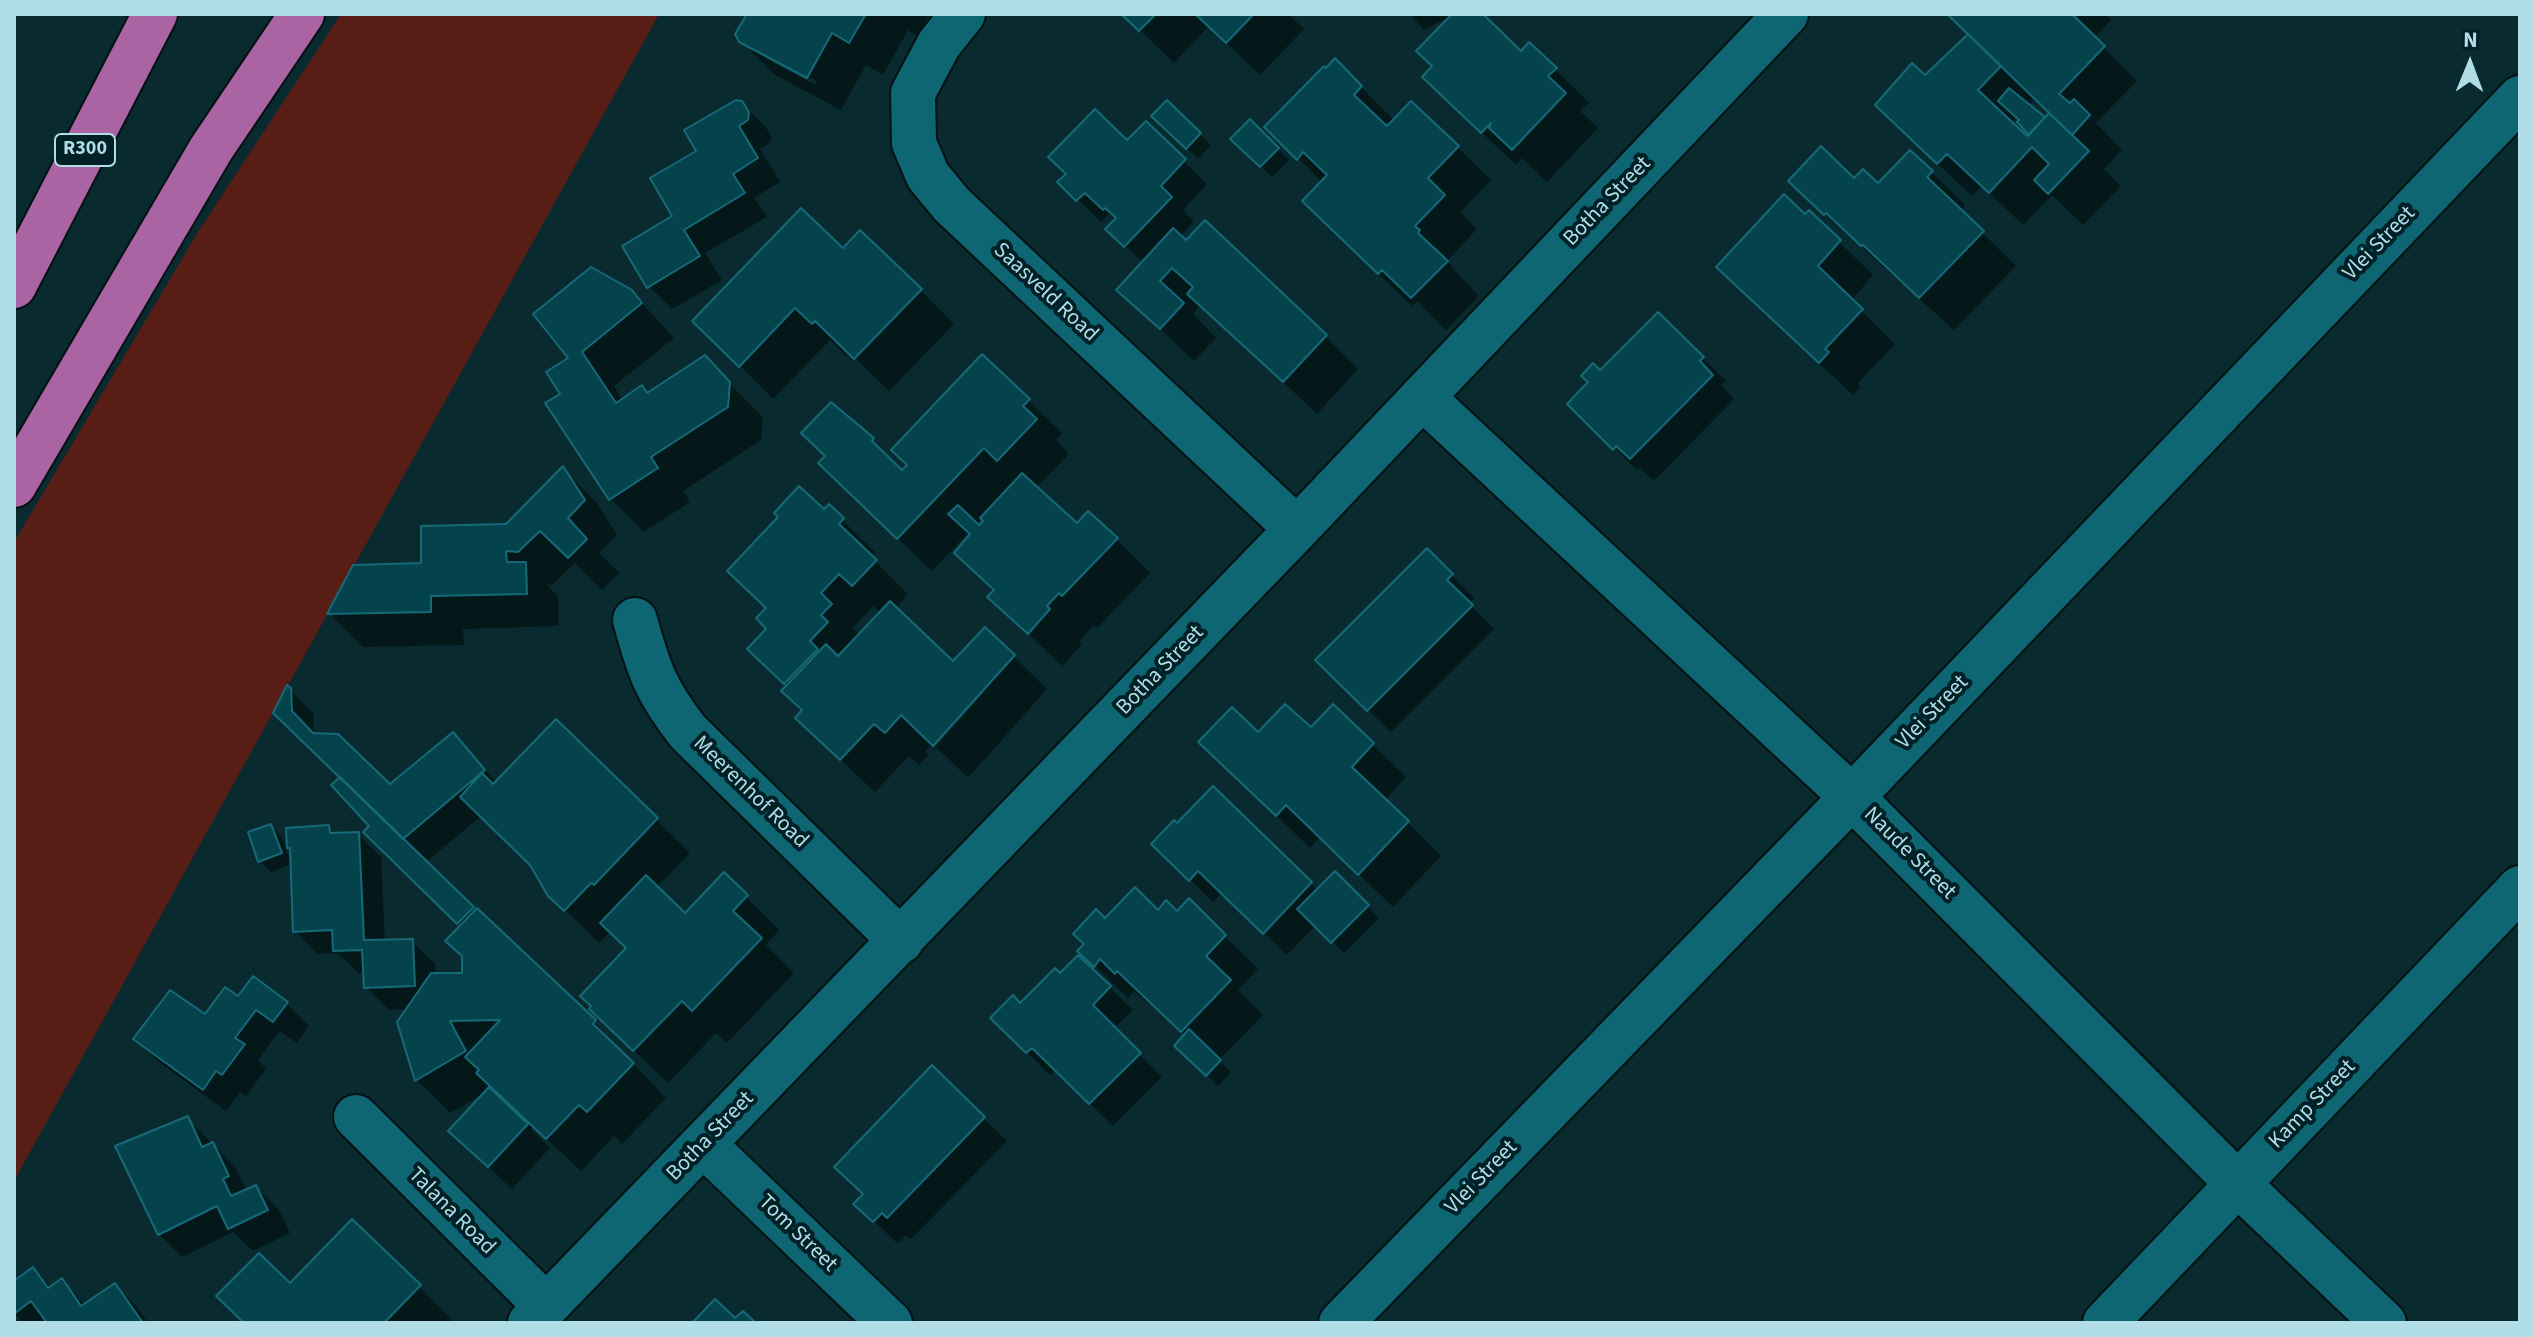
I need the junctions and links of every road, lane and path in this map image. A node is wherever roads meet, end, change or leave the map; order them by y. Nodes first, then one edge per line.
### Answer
1 (155, 14) edge
2 (302, 14) edge
3 (963, 14) edge
4 (1772, 19) edge
5 (2520, 98) edge
6 (14, 286) edge
7 (1422, 397) junction
8 (14, 485) edge
9 (1297, 529) junction
10 (635, 620) dead end
11 (1852, 797) junction
12 (2520, 888) edge
13 (901, 941) junction
14 (356, 1117) dead end
15 (703, 1144) junction
16 (2238, 1184) junction
17 (538, 1314) edge
18 (890, 1323) edge
19 (1341, 1323) edge
20 (2105, 1323) edge
21 (2384, 1323) edge

1 - 6 highway, R300
2 - 8 highway
3 - 9 street, Saasveld Road
4 - 7 street, Botha Street
5 - 11 street, Vlei Street
7 - 9 street, Botha Street
7 - 11 street, Naude Street
9 - 13 street, Botha Street
10 - 13 street, Meerenhof Road
11 - 16 street, Naude Street
11 - 19 street, Vlei Street
12 - 16 street, Kamp Street
13 - 15 street, Botha Street
14 - 17 street, Talana Road
15 - 17 street, Botha Street
15 - 18 street, Tom Street
16 - 20 street, Kamp Street
16 - 21 street, Naude Street

